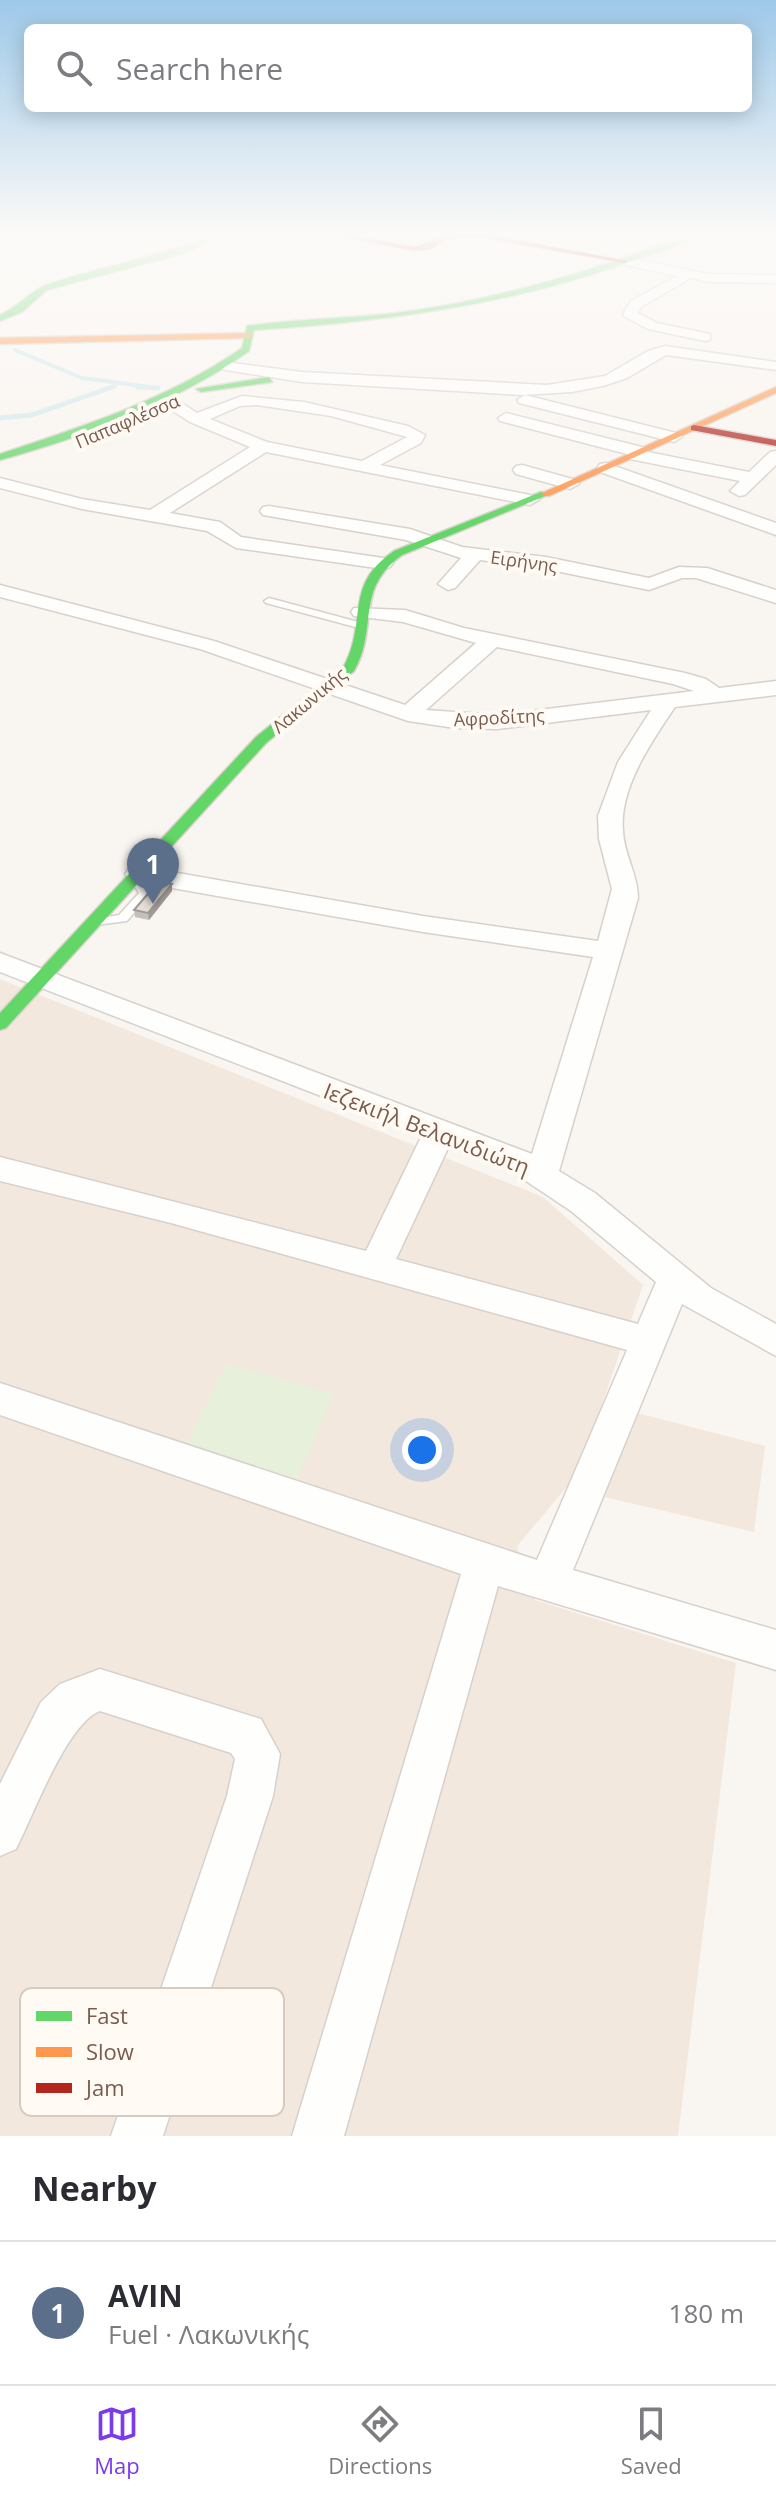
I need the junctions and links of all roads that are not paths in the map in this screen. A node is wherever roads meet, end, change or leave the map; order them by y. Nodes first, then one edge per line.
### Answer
1 (335, 331) edge
2 (356, 331) edge
3 (358, 331) edge
4 (677, 331) edge
5 (0, 334) edge
6 (721, 339) dead end
7 (0, 341) edge
8 (306, 344) dead end
9 (254, 355) junction
10 (776, 366) edge
11 (480, 387) junction
12 (201, 389) junction
13 (776, 390) edge
14 (171, 403) junction
15 (506, 418) dead end
16 (196, 419) junction
17 (694, 428) junction
18 (674, 437) junction
19 (776, 443) edge
20 (263, 446) junction
21 (638, 454) junction
22 (776, 456) edge
23 (0, 457) edge
24 (363, 467) junction
25 (700, 467) junction
26 (0, 468) edge
27 (606, 468) junction
28 (522, 470) dead end
29 (753, 478) junction
30 (0, 483) edge
31 (570, 484) junction
32 (659, 487) junction
33 (530, 500) junction
34 (721, 509) junction
35 (269, 511) dead end
36 (155, 515) junction
37 (322, 520) junction
38 (776, 529) edge
39 (428, 542) junction
40 (291, 550) junction
41 (475, 554) junction
42 (383, 563) junction
43 (448, 584) dead end
44 (0, 591) edge
45 (776, 597) edge
46 (269, 601) dead end
47 (360, 618) junction
48 (493, 639) junction
49 (330, 684) junction
50 (776, 688) edge
51 (713, 694) junction
52 (669, 700) junction
53 (408, 714) junction
54 (137, 876) junction
55 (609, 951) junction
56 (0, 962) edge
57 (42, 979) junction
58 (0, 1024) edge
59 (441, 1129) junction
60 (0, 1169) edge
61 (542, 1173) junction
62 (375, 1267) junction
63 (674, 1280) junction
64 (648, 1341) junction
65 (776, 1341) edge
66 (0, 1399) edge
67 (484, 1563) junction
68 (548, 1582) junction
69 (776, 1650) edge
70 (0, 1833) edge
71 (186, 1988) edge
72 (144, 2116) edge
73 (137, 2136) edge
74 (318, 2136) edge

1 - 9 main road
2 - 9 main road
3 - 8 main road
4 - 6 street
5 - 9 main road
7 - 9 main road
9 - 11 street
9 - 12 main road
9 - 12 main road, Παπαφλέσσα
9 - 23 main road, Παπαφλέσσα
10 - 11 street
11 - 18 street
12 - 14 main road, Παπαφλέσσα
13 - 17 main road
14 - 16 street
14 - 26 main road, Παπαφλέσσα
15 - 21 street
16 - 20 street
16 - 24 street
17 - 18 main road
17 - 19 main road
18 - 21 main road
20 - 24 street
20 - 36 street
21 - 25 street
21 - 27 main road
22 - 29 street
24 - 33 street
25 - 29 street
25 - 32 street
27 - 31 main road
27 - 32 street
28 - 31 street
29 - 34 street
30 - 36 street
31 - 33 main road
32 - 34 street
33 - 39 main road
34 - 38 street
35 - 37 street, Ειρήνης
36 - 40 street
37 - 39 street, Ειρήνης
37 - 40 street
39 - 41 street, Ειρήνης
39 - 42 main road
40 - 42 street
41 - 43 street
41 - 45 street, Ειρήνης
42 - 47 main road, Λακωνικής
44 - 49 street, Αφροδίτης
46 - 47 lane
47 - 48 street
47 - 49 main road, Λακωνικής
48 - 51 street
48 - 53 street
49 - 53 street, Αφροδίτης
49 - 54 main road, Λακωνικής
50 - 51 street, Αφροδίτης
51 - 52 street, Αφροδίτης
52 - 53 street, Αφροδίτης
52 - 55 street
54 - 55 street
54 - 57 main road, Λακωνικής
55 - 61 street
56 - 57 street, Ιεζεκιήλ Βελανιδιώτη
57 - 58 main road, Λακωνικής
57 - 59 street, Ιεζεκιήλ Βελανιδιώτη
59 - 61 street, Ιεζεκιήλ Βελανιδιώτη
59 - 62 street
60 - 62 street
61 - 63 street, Ιεζεκιήλ Βελανιδιώτη
62 - 64 street
63 - 64 street
63 - 65 street, Ιεζεκιήλ Βελανιδιώτη
64 - 68 street
66 - 67 street
67 - 68 street
67 - 74 street
68 - 69 street
70 - 71 street
72 - 73 street

